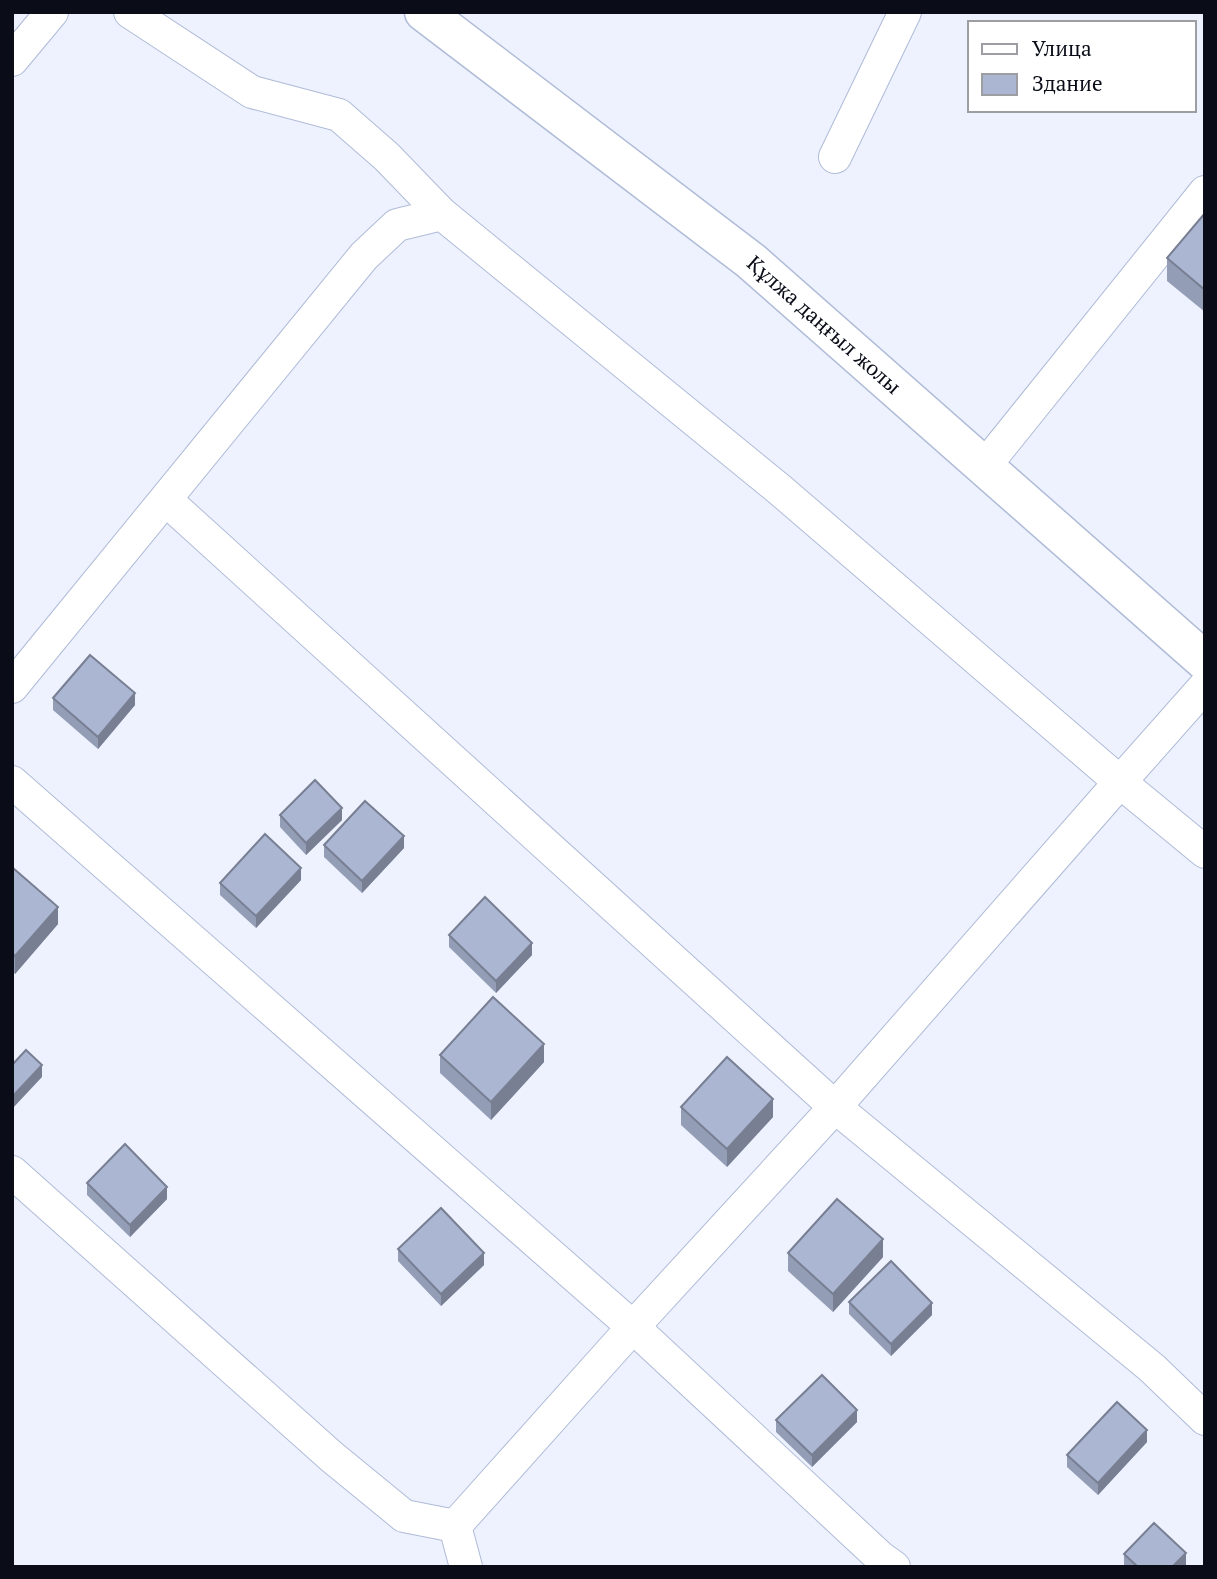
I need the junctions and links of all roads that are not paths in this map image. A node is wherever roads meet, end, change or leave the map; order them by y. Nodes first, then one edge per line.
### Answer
1 (52, 12) edge
2 (130, 12) edge
3 (424, 12) edge
4 (905, 12) edge
5 (12, 60) edge
6 (835, 157) dead end
7 (1205, 192) edge
8 (442, 214) junction
9 (984, 467) junction
10 (166, 500) junction
11 (1205, 662) edge
12 (1205, 686) edge
13 (12, 687) edge
14 (12, 782) edge
15 (1120, 782) junction
16 (1205, 852) edge
17 (835, 1107) junction
18 (12, 1172) edge
19 (633, 1327) junction
20 (1205, 1419) edge
21 (455, 1526) junction
22 (466, 1567) edge
23 (894, 1567) edge

1 - 5 street
2 - 8 street
3 - 9 main road, Құлжа даңғыл жолы
4 - 6 street
7 - 9 street
8 - 10 street
8 - 15 street
9 - 11 main road, Құлжа даңғыл жолы
10 - 13 street
10 - 17 street
12 - 15 street
14 - 19 street
15 - 16 street
15 - 17 street
17 - 19 street
17 - 20 street
18 - 21 street
19 - 21 street
19 - 23 street
21 - 22 street

